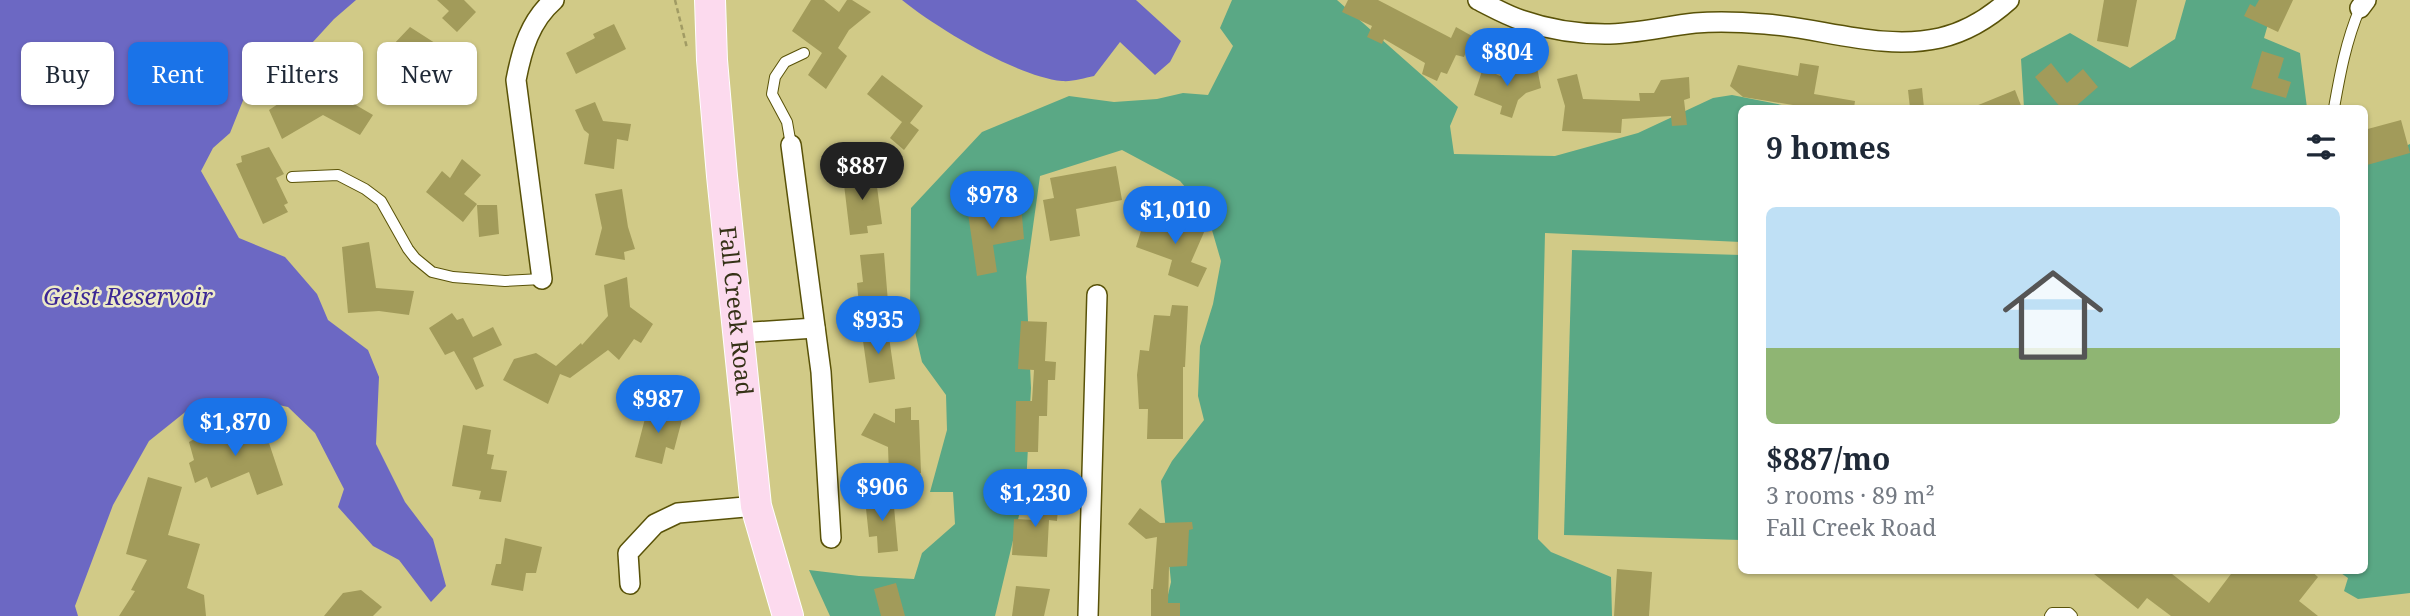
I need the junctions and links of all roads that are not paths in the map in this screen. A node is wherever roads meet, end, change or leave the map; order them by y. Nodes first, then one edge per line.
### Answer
1 (554, 0) edge
2 (710, 0) edge
3 (1478, 0) edge
4 (2009, 0) edge
5 (2363, 4) edge
6 (804, 52) dead end
7 (2335, 105) edge
8 (791, 145) joint
9 (292, 177) dead end
10 (542, 279) joint
11 (1097, 295) dead end
12 (815, 328) junction
13 (738, 333) junction
14 (756, 506) junction
15 (831, 538) dead end
16 (630, 584) dead end
17 (788, 616) edge
18 (1088, 616) edge
19 (2050, 616) edge
20 (2072, 616) edge

1 - 10 street
2 - 13 main road, Fall Creek Road
3 - 4 street
5 - 7 lane
6 - 8 lane
8 - 12 street
9 - 10 lane
11 - 18 street
12 - 13 street
12 - 15 street
13 - 14 main road, Fall Creek Road
14 - 16 street
14 - 17 main road, Fall Creek Road
19 - 20 lane

